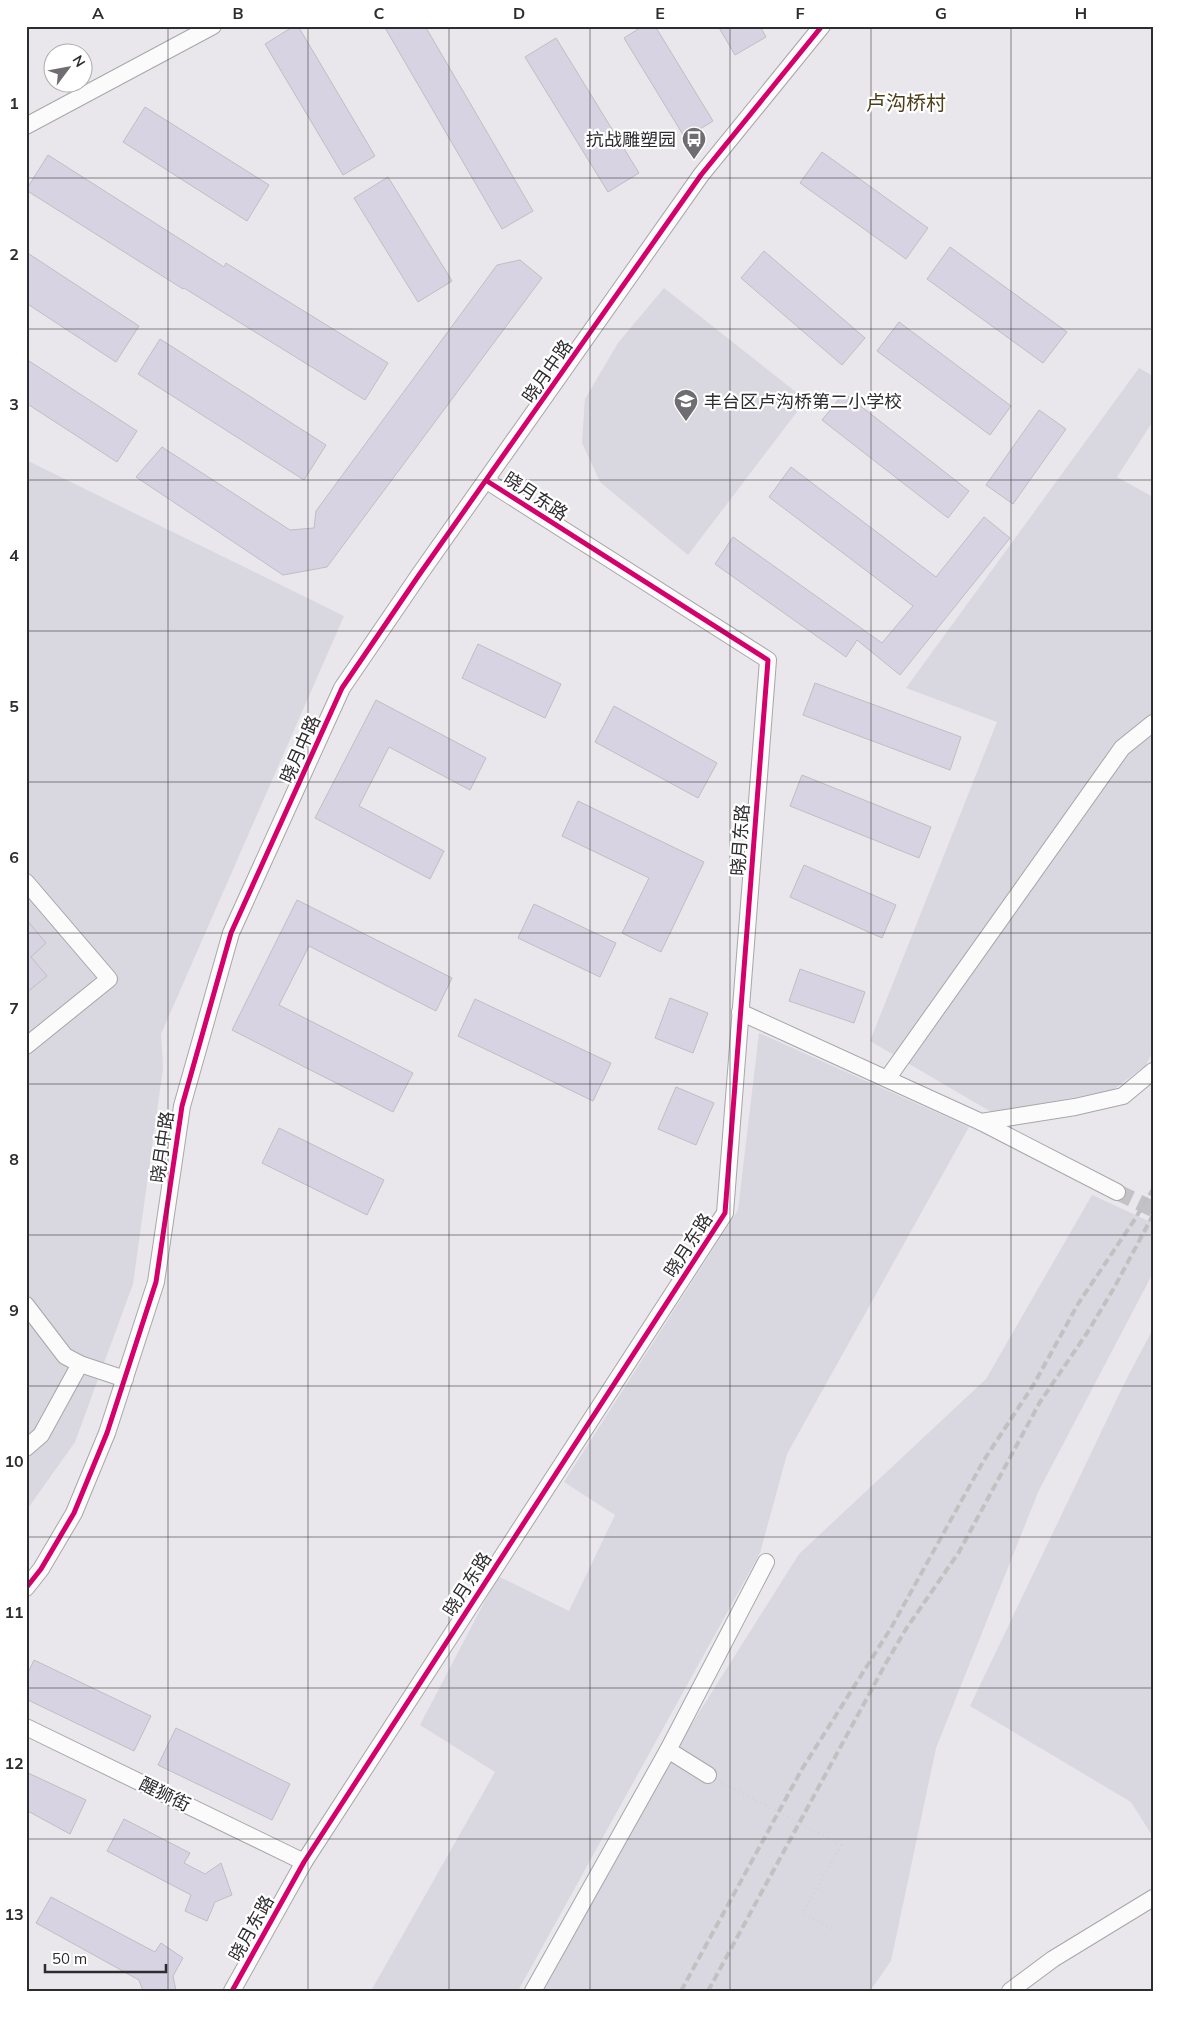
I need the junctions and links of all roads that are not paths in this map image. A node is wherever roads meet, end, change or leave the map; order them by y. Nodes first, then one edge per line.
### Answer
1 (213, 26) edge
2 (821, 27) edge
3 (26, 126) edge
4 (487, 481) junction
5 (1153, 723) edge
6 (26, 882) edge
7 (740, 1012) junction
8 (26, 1046) edge
9 (1153, 1071) edge
10 (887, 1079) junction
11 (981, 1122) junction
12 (1117, 1192) tunnel mouth
13 (26, 1305) edge
14 (80, 1364) junction
15 (125, 1380) junction
16 (26, 1448) edge
17 (766, 1562) dead end
18 (26, 1588) edge
19 (26, 1727) edge
20 (668, 1750) junction
21 (708, 1775) road end
22 (304, 1862) junction
23 (1153, 1898) edge
24 (232, 1991) edge
25 (533, 1991) edge
26 (1010, 1991) edge

1 - 3 street
2 - 4 street, 晓月中路
4 - 7 street, 晓月东路
4 - 15 street, 晓月中路
5 - 10 street
6 - 8 street
7 - 10 street
7 - 22 street, 晓月东路
9 - 11 street
10 - 11 street
11 - 12 street
13 - 14 street
14 - 15 street
14 - 16 street
15 - 18 street, 晓月中路
17 - 20 street
19 - 22 street, 醒狮街
20 - 21 street
20 - 25 street
22 - 24 street, 晓月东路
23 - 26 street

